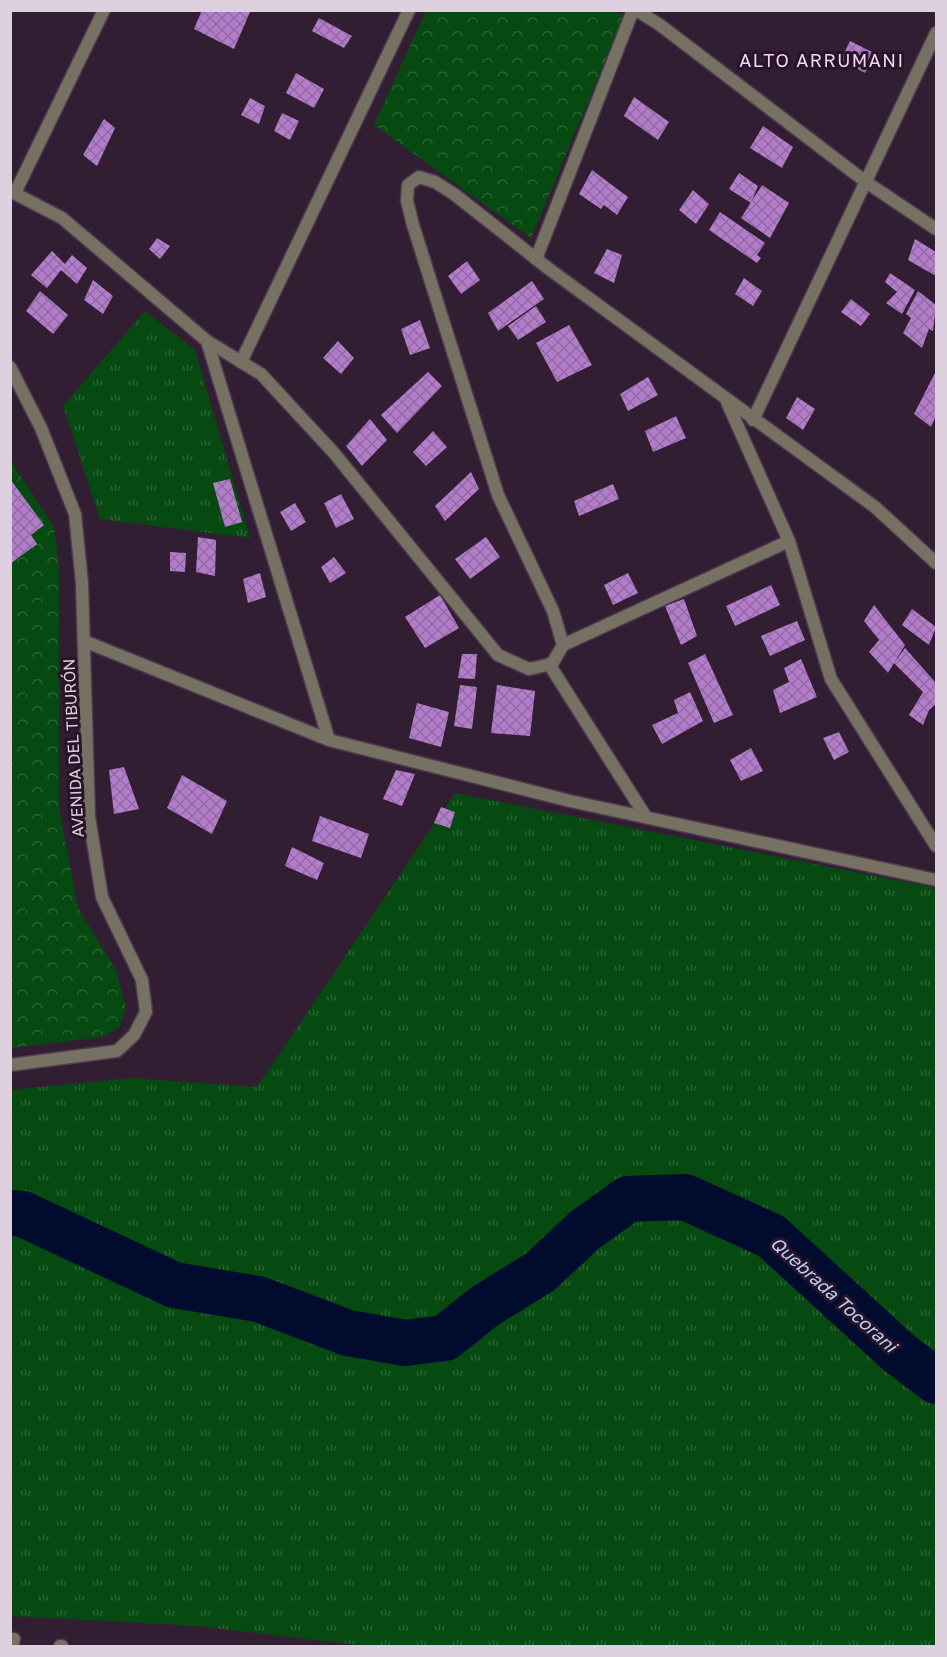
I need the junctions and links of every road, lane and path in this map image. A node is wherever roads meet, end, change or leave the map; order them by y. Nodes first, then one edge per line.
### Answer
1 (104, 10) edge
2 (409, 10) edge
3 (641, 12) edge
4 (936, 33) edge
5 (866, 182) junction
6 (13, 192) edge
7 (936, 229) edge
8 (536, 260) junction
9 (207, 341) junction
10 (242, 362) junction
11 (10, 367) edge
12 (726, 400) junction
13 (753, 420) junction
14 (789, 542) junction
15 (936, 563) edge
16 (84, 641) junction
17 (563, 645) junction
18 (549, 664) junction
19 (329, 740) junction
20 (646, 817) junction
21 (936, 846) edge
22 (936, 880) edge
23 (10, 1065) edge
24 (10, 1639) edge
25 (12, 1647) edge

1 - 6 street
2 - 10 street
3 - 5 street
3 - 8 street
4 - 5 street
5 - 7 street
5 - 13 street
6 - 9 street
8 - 12 street
8 - 17 street
9 - 10 street
9 - 19 street
10 - 18 street
11 - 16 street, AVENIDA DEL TIBURÓN
12 - 13 street
12 - 14 street
13 - 15 street
14 - 17 street
14 - 21 street
16 - 19 street
16 - 23 street, AVENIDA DEL TIBURÓN
17 - 18 street
18 - 20 street
19 - 20 street
20 - 22 street
24 - 25 street

